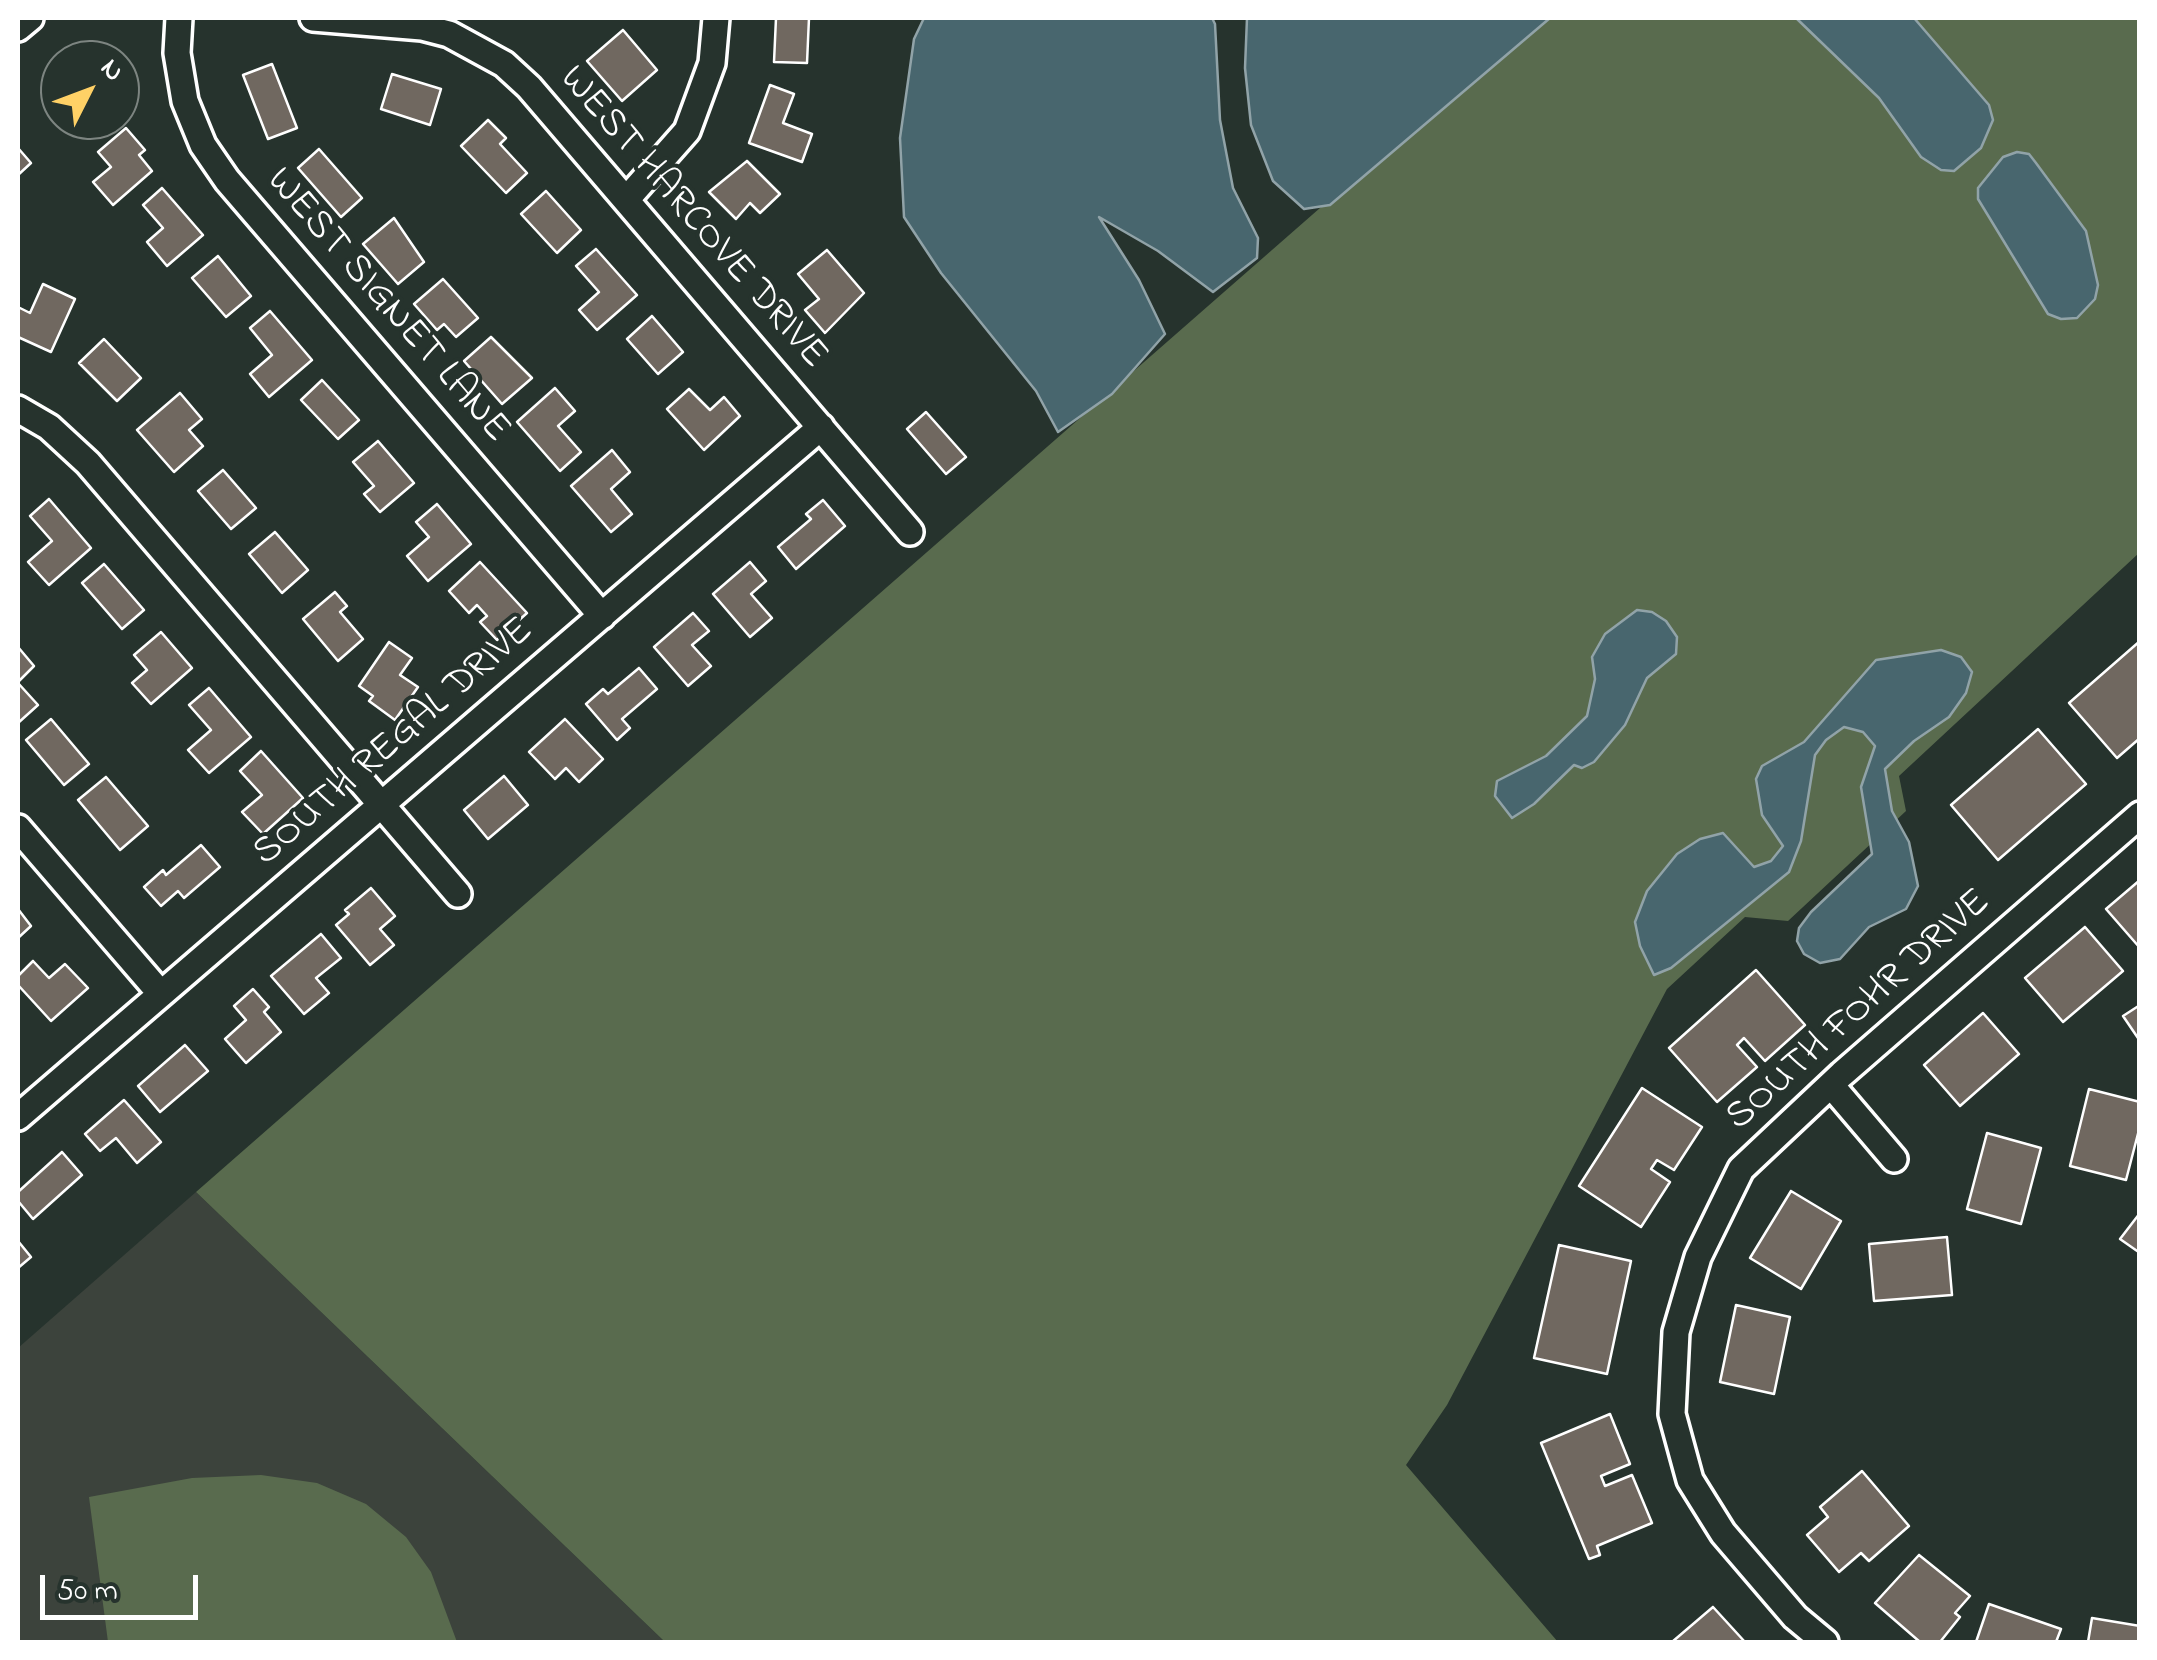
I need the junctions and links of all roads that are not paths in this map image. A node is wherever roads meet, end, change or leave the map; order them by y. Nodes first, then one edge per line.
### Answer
1 (30, 18) edge
2 (179, 18) edge
3 (313, 18) edge
4 (716, 18) edge
5 (423, 22) edge
6 (18, 28) edge
7 (626, 200) junction
8 (18, 409) edge
9 (821, 427) junction
10 (910, 532) dead end
11 (602, 616) junction
12 (381, 804) junction
13 (2140, 815) edge
14 (18, 828) edge
15 (458, 894) dead end
16 (161, 994) junction
17 (1832, 1084) junction
18 (18, 1117) edge
19 (1894, 1159) dead end
20 (1825, 1642) edge

1 - 6 street
2 - 11 street, WEST SIGNET LANE
3 - 5 street, WEST HARCOVE DRIVE
4 - 7 street
5 - 7 street, WEST HARCOVE DRIVE
7 - 9 street, WEST HARCOVE DRIVE
8 - 12 street
9 - 10 street, WEST HARCOVE DRIVE
9 - 11 street, SOUTH REGAL DRIVE
11 - 12 street, SOUTH REGAL DRIVE
12 - 15 street
12 - 16 street, SOUTH REGAL DRIVE
13 - 17 street, SOUTH FOHR DRIVE
14 - 16 street
16 - 18 street, SOUTH REGAL DRIVE
17 - 19 street
17 - 20 street, SOUTH FOHR DRIVE

